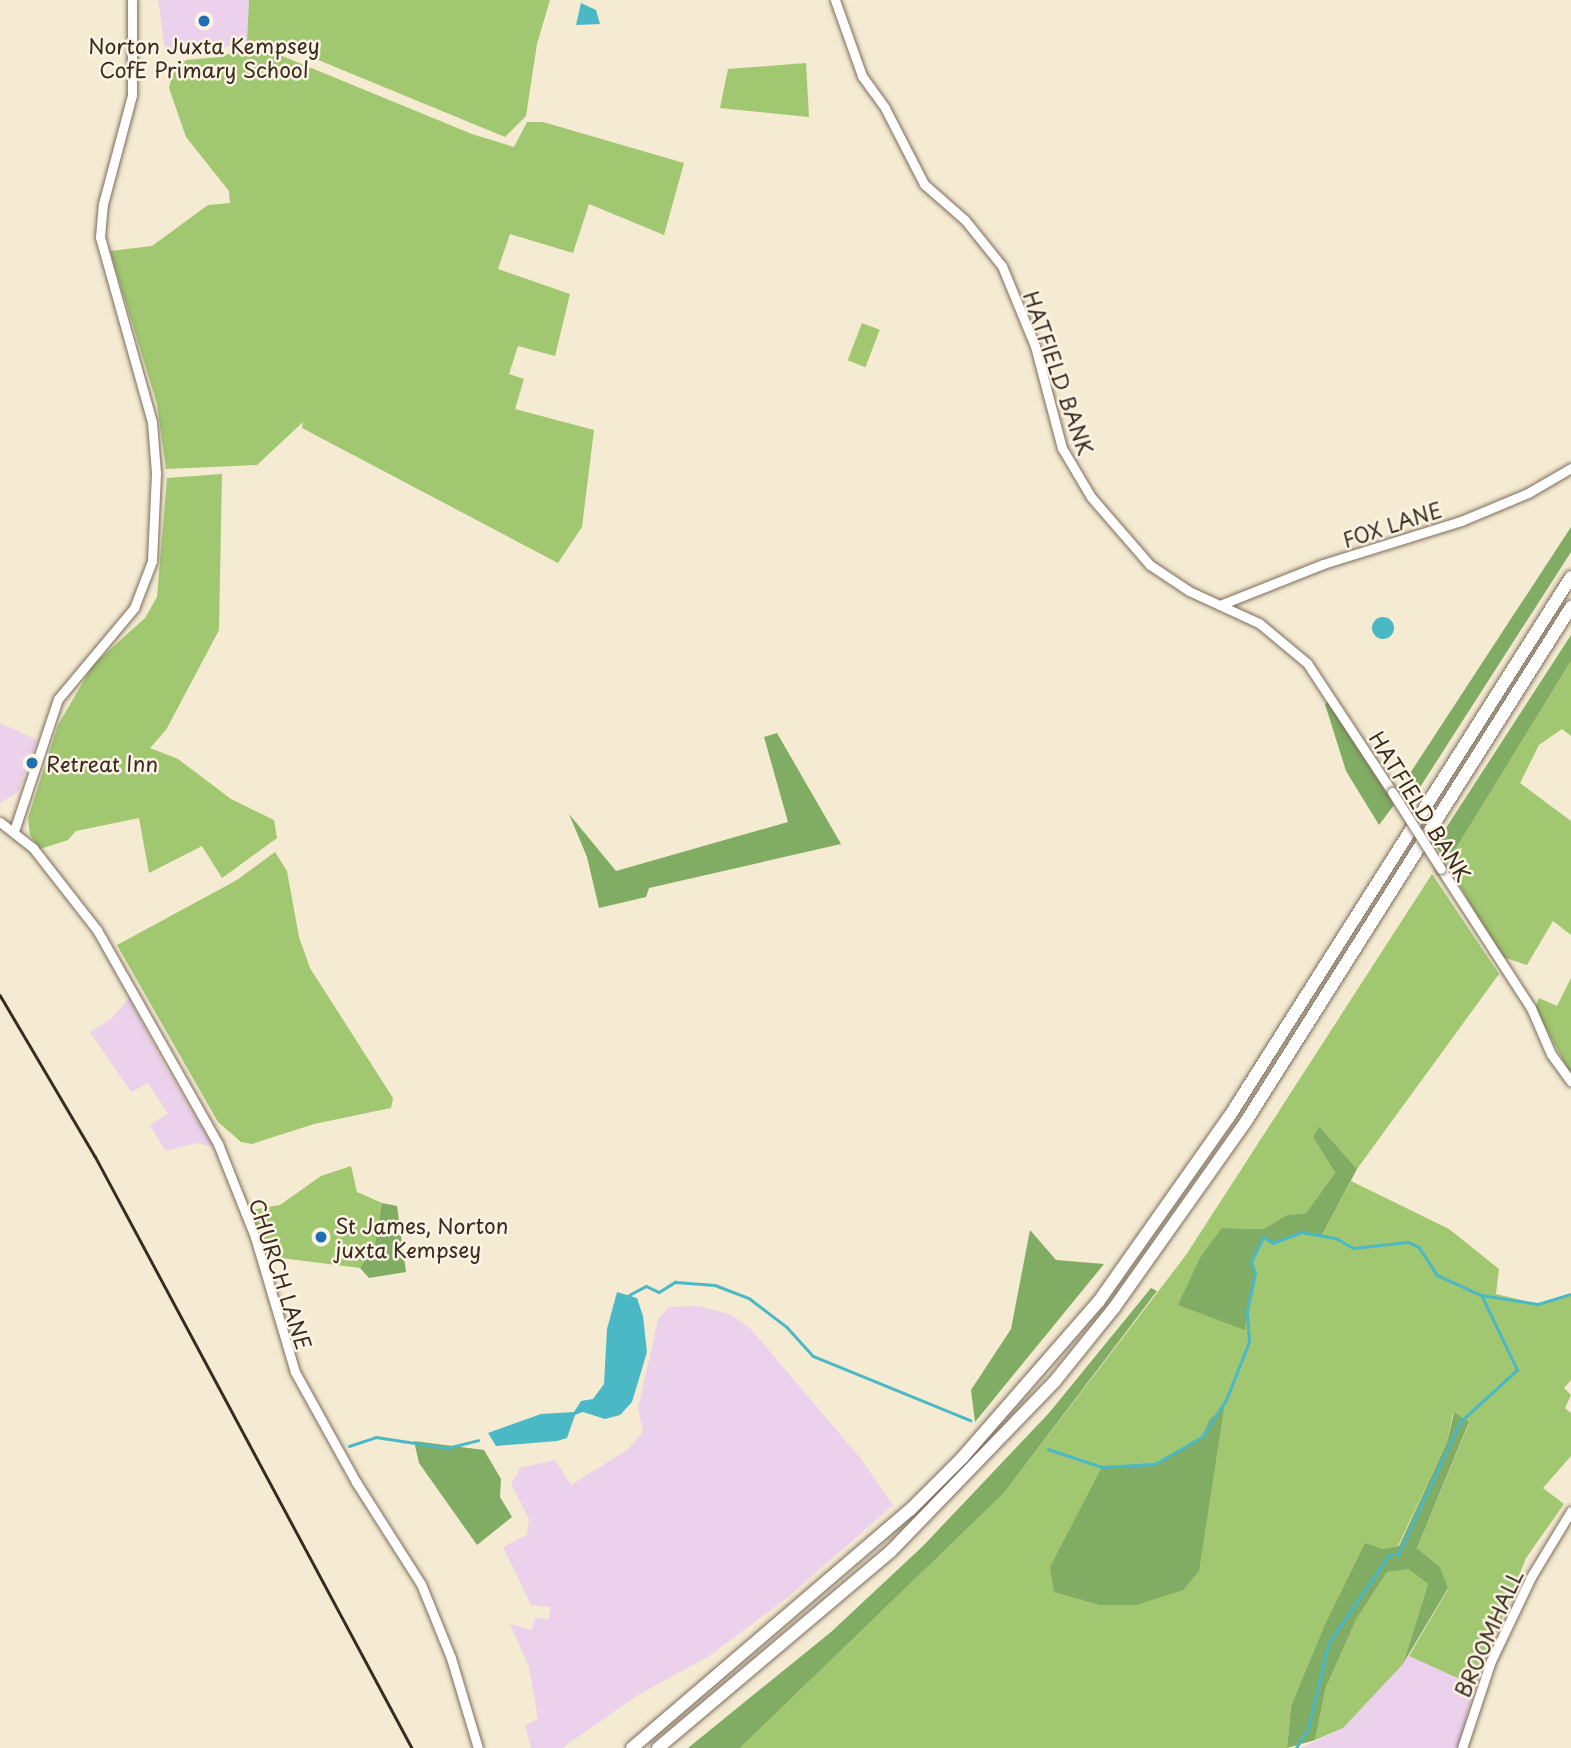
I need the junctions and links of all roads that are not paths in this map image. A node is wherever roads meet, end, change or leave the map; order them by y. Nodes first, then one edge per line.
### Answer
1 (132, 0) edge
2 (835, 0) edge
3 (1571, 468) edge
4 (1571, 577) edge
5 (1220, 605) junction
6 (1571, 607) edge
7 (0, 822) edge
8 (14, 831) junction
9 (1571, 1082) edge
10 (1571, 1511) edge
11 (478, 1748) edge
12 (632, 1748) edge
13 (658, 1748) edge
14 (1462, 1748) edge

1 - 8 street
2 - 5 street, HATFIELD BANK
3 - 5 street, FOX LANE
4 - 12 highway
5 - 9 street, HATFIELD BANK, bridge
6 - 13 highway
7 - 8 street, CHURCH LANE
8 - 11 street, CHURCH LANE
10 - 14 street, BROOMHALL

